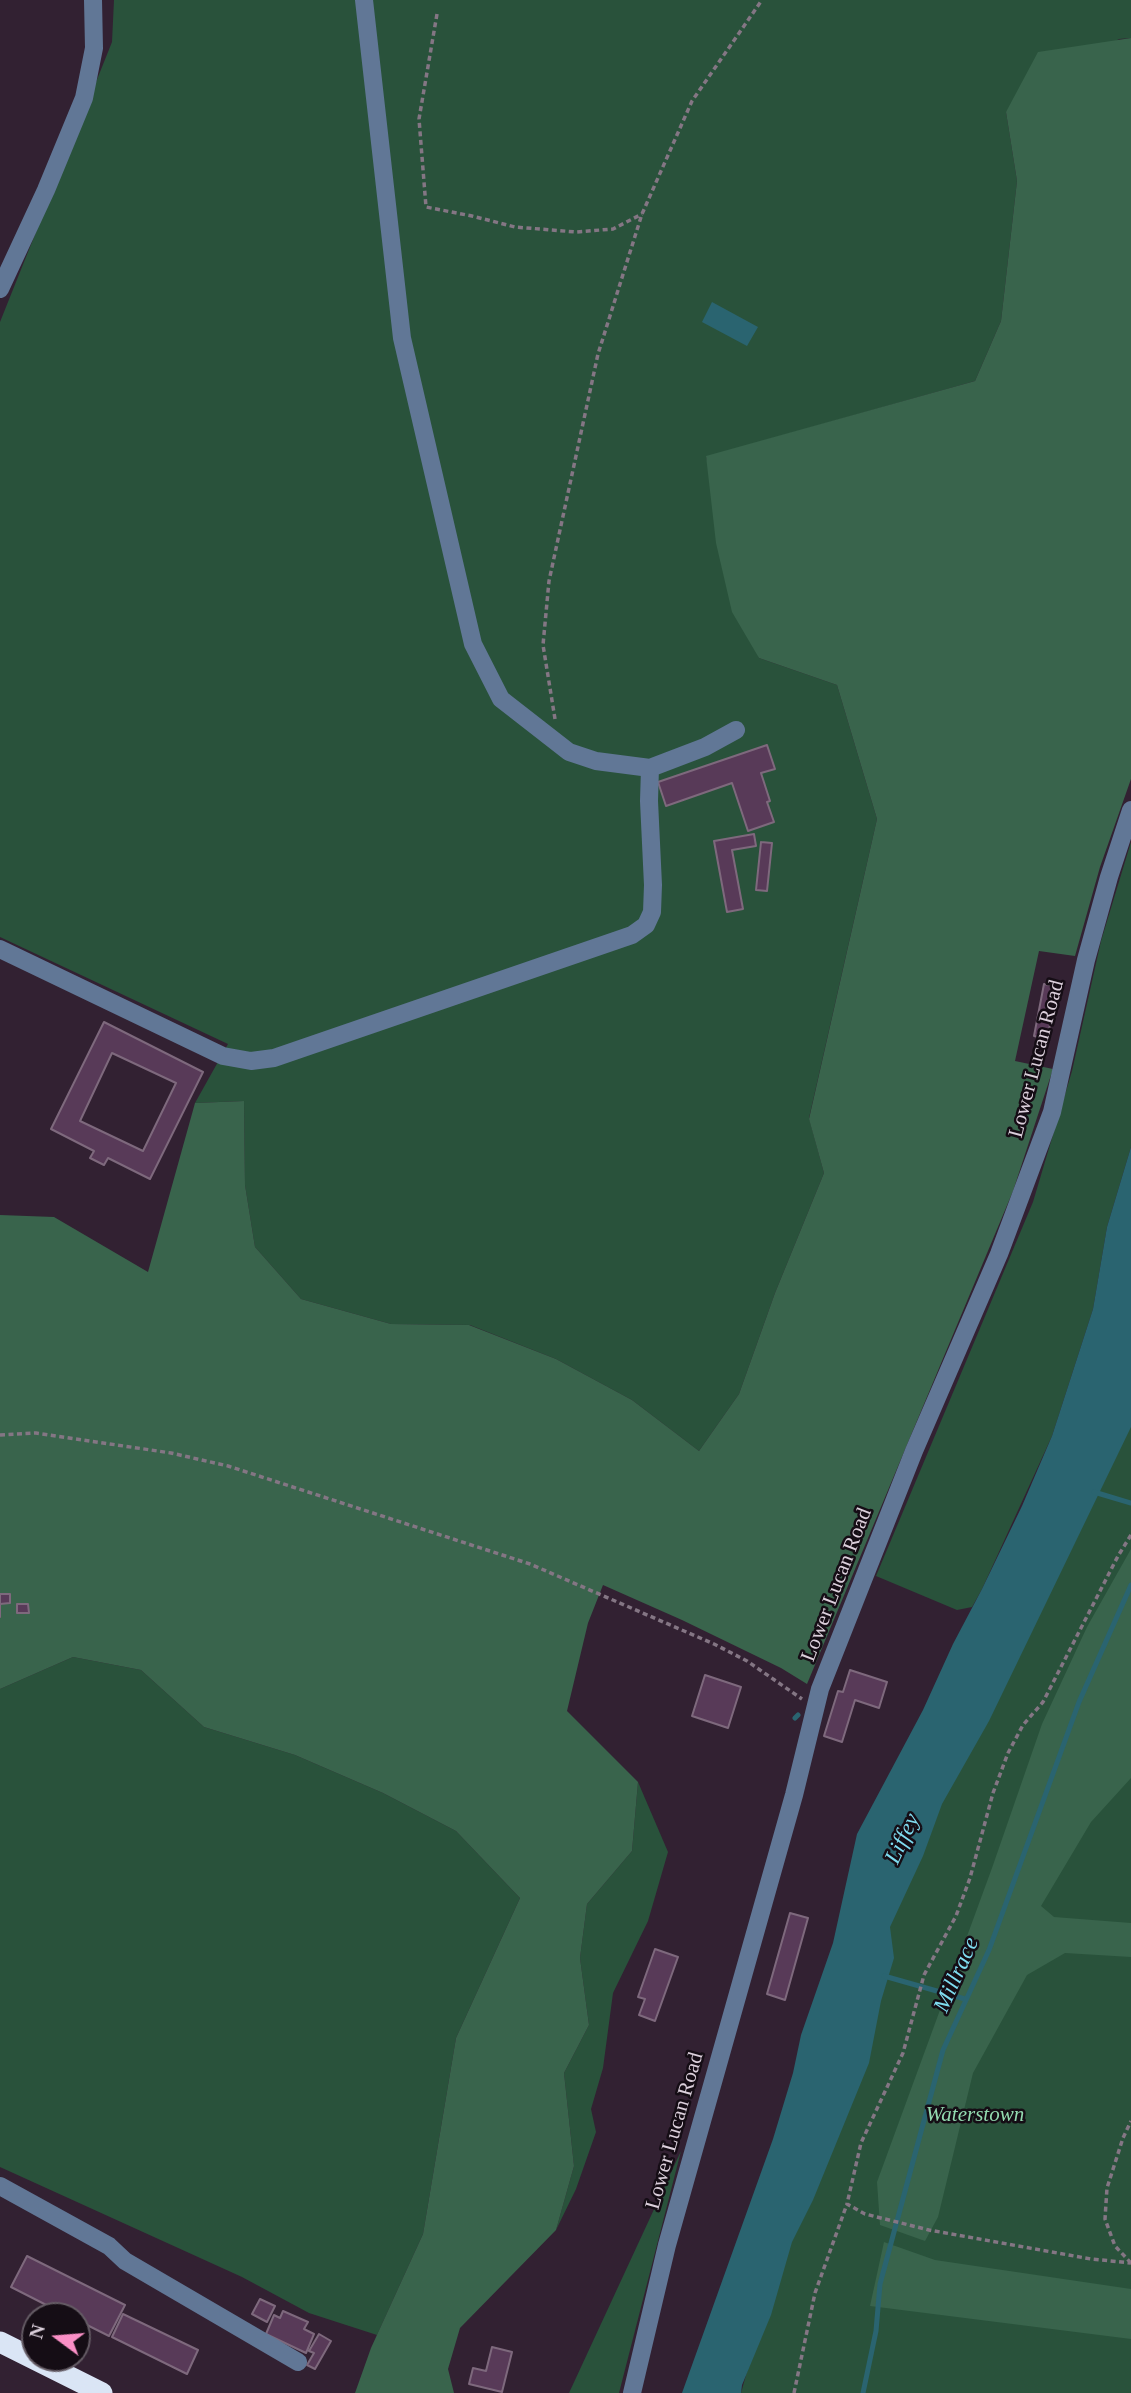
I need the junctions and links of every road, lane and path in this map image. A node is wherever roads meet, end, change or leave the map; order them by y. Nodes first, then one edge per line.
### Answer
1 (93, 0) edge
2 (364, 0) edge
3 (762, 0) edge
4 (437, 14) dead end
5 (642, 215) junction
6 (0, 289) edge
7 (736, 730) dead end
8 (546, 736) junction
9 (650, 768) junction
10 (1131, 810) edge
11 (0, 949) edge
12 (0, 1435) edge
13 (1131, 1535) edge
14 (816, 1707) junction
15 (1131, 2121) edge
16 (0, 2186) edge
17 (847, 2204) junction
18 (1131, 2263) edge
19 (0, 2343) edge
20 (298, 2362) dead end
21 (102, 2393) edge
22 (632, 2393) edge
23 (794, 2393) edge

1 - 6 street
2 - 8 street
3 - 5 path
4 - 5 path
5 - 8 path
7 - 9 street
8 - 9 street
9 - 11 street
10 - 14 street, Lower Lucan Road
12 - 14 path
13 - 17 path
14 - 22 street, Lower Lucan Road
15 - 18 path
16 - 20 street
17 - 18 path
17 - 23 path
19 - 21 highway

